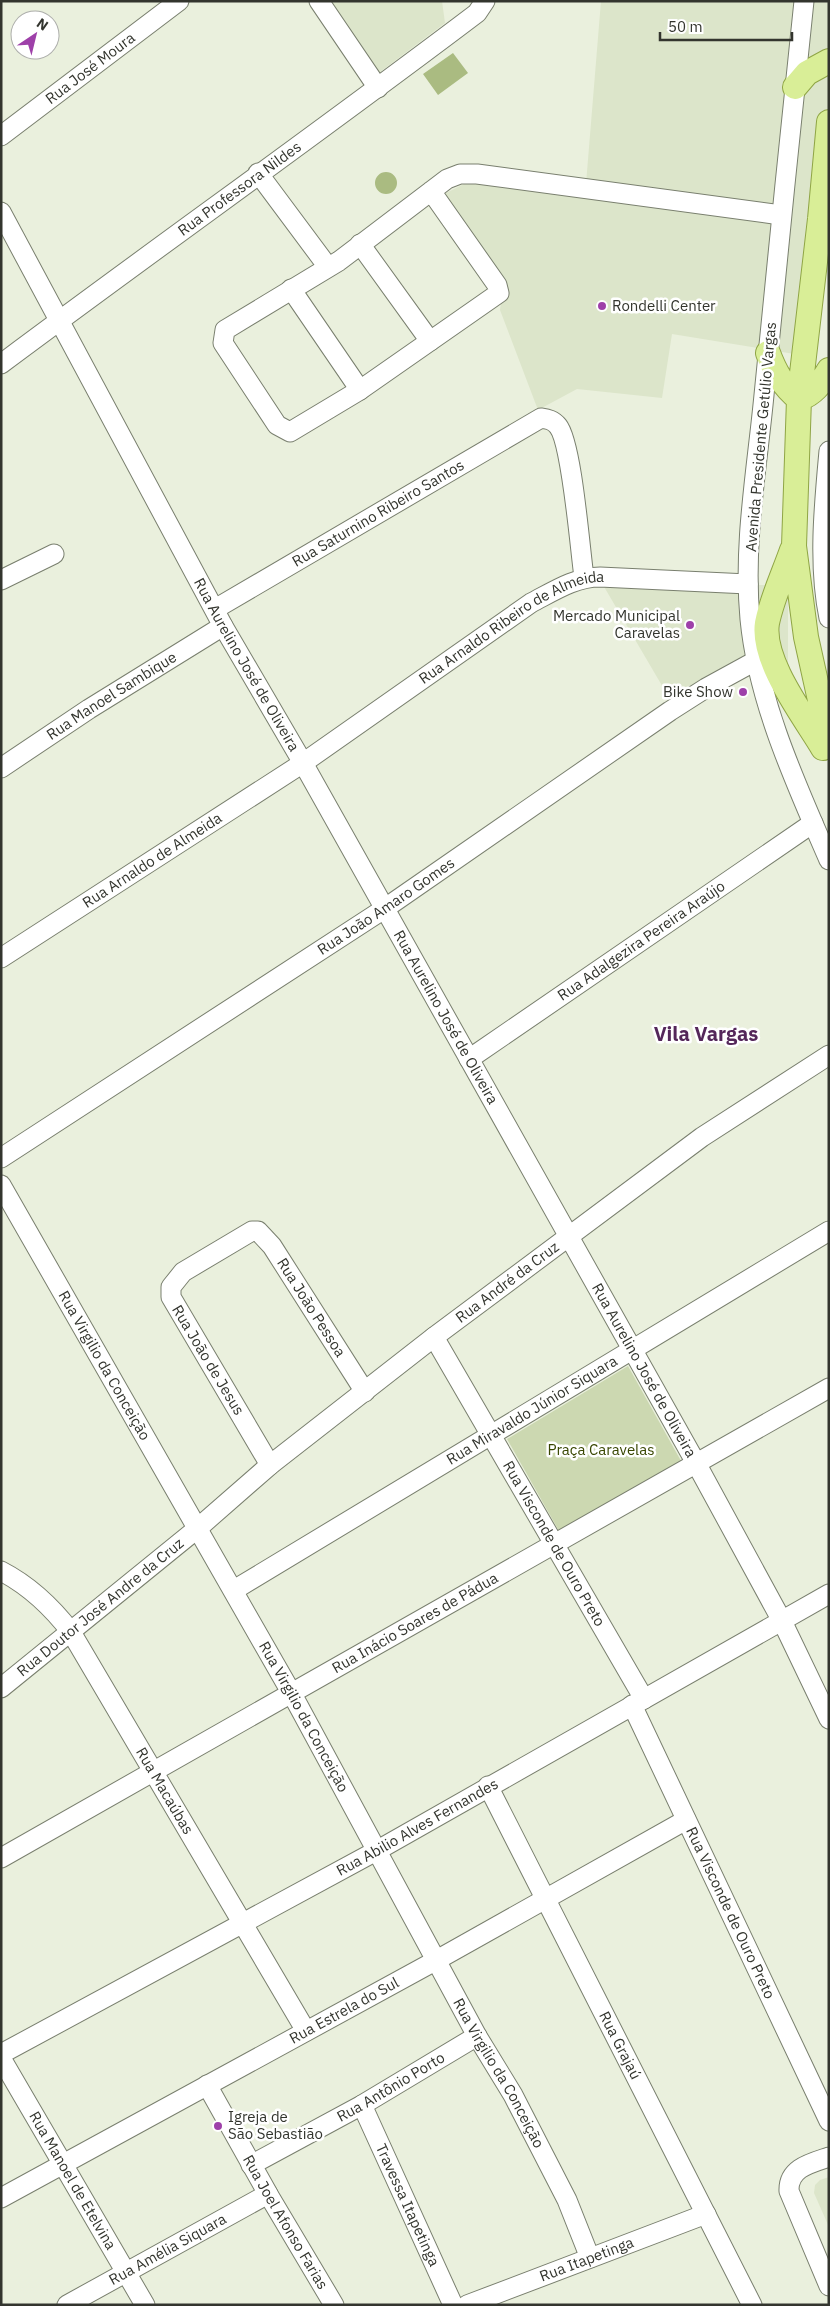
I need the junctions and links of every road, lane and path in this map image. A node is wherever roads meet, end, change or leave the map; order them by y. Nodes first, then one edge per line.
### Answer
1 (179, 1) edge
2 (319, 1) edge
3 (804, 1) edge
4 (481, 7) edge
5 (829, 61) edge
6 (795, 87) junction
7 (378, 88) junction
8 (829, 122) edge
9 (1, 136) edge
10 (258, 173) junction
11 (431, 191) junction
12 (1, 212) edge
13 (781, 215) junction
14 (360, 244) junction
15 (328, 267) junction
16 (291, 289) junction
17 (59, 320) junction
18 (430, 341) junction
19 (768, 353) junction
20 (1, 364) edge
21 (829, 370) edge
22 (360, 390) junction
23 (799, 399) junction
24 (829, 451) edge
25 (794, 546) junction
26 (54, 554) dead end
27 (584, 577) junction
28 (1, 580) edge
29 (748, 584) junction
30 (828, 607) edge
31 (804, 616) junction
32 (219, 617) junction
33 (767, 624) junction
34 (764, 657) junction
35 (813, 674) junction
36 (783, 682) junction
37 (829, 741) edge
38 (829, 758) edge
39 (303, 763) junction
40 (1, 768) edge
41 (813, 823) junction
42 (829, 860) edge
43 (384, 909) junction
44 (1, 958) edge
45 (829, 1055) edge
46 (469, 1058) junction
47 (1, 1158) edge
48 (1, 1185) edge
49 (252, 1231) joint
50 (829, 1231) edge
51 (569, 1237) junction
52 (434, 1337) junction
53 (631, 1349) junction
54 (829, 1388) edge
55 (365, 1392) junction
56 (492, 1436) junction
57 (696, 1463) junction
58 (270, 1465) junction
59 (198, 1528) junction
60 (555, 1544) junction
61 (1, 1571) edge
62 (234, 1590) junction
63 (829, 1594) edge
64 (782, 1621) junction
65 (71, 1632) junction
66 (1, 1688) edge
67 (292, 1694) junction
68 (638, 1702) junction
69 (829, 1719) edge
70 (153, 1771) junction
71 (488, 1786) junction
72 (686, 1820) junction
73 (378, 1850) junction
74 (1, 1858) edge
75 (545, 1900) junction
76 (242, 1923) junction
77 (435, 1961) junction
78 (306, 2031) junction
79 (477, 2036) junction
80 (1, 2056) edge
81 (207, 2085) junction
82 (362, 2105) junction
83 (829, 2121) edge
84 (829, 2157) edge
85 (62, 2163) junction
86 (251, 2165) junction
87 (268, 2194) junction
88 (1, 2198) edge
89 (706, 2214) junction
90 (590, 2258) junction
91 (127, 2272) junction
92 (829, 2286) edge
93 (67, 2305) edge
94 (145, 2305) edge
95 (334, 2305) edge
96 (453, 2305) edge
97 (466, 2305) edge
98 (752, 2305) edge

1 - 9 street, Rua José Moura
2 - 7 street
3 - 6 street, Avenida Presidente Getúlio Vargas
4 - 7 street, Rua Professora Nildes
5 - 6 main road
6 - 13 street, Avenida Presidente Getúlio Vargas
7 - 10 street, Rua Professora Nildes
8 - 23 main road, Avenida Presidente Getúlio Vargas
10 - 15 street
10 - 17 street, Rua Professora Nildes
11 - 13 street
11 - 14 street
11 - 18 street
12 - 17 street, Rua Aurelino José de Oliveira
13 - 19 street, Avenida Presidente Getúlio Vargas
14 - 15 street
14 - 18 street
15 - 16 street
16 - 22 street
16 - 22 street
17 - 20 street, Rua Professora Nildes
17 - 32 street, Rua Aurelino José de Oliveira
18 - 22 street
19 - 23 main road
19 - 29 street, Avenida Presidente Getúlio Vargas
21 - 23 main road
23 - 25 main road, Avenida Presidente Getúlio Vargas
24 - 30 street
25 - 31 main road, Avenida Presidente Getúlio Vargas
25 - 33 main road, Avenida Presidente Getúlio Vargas
26 - 28 street
27 - 29 street, Rua Arnaldo Ribeiro de Almeida
27 - 32 street, Rua Saturnino Ribeiro Santos
27 - 39 street, Rua Arnaldo Ribeiro de Almeida
29 - 34 street, Avenida Presidente Getúlio Vargas
31 - 33 main road
31 - 35 main road, Avenida Presidente Getúlio Vargas
32 - 39 street, Rua Aurelino José de Oliveira
32 - 40 street, Rua Manoel Sambique
33 - 34 main road, Avenida Presidente Getúlio Vargas
34 - 36 main road, Avenida Presidente Getúlio Vargas
34 - 41 street, Avenida Presidente Getúlio Vargas
34 - 43 street, Rua João Amaro Gomes
35 - 36 main road
35 - 37 main road, Avenida Presidente Getúlio Vargas
36 - 38 main road, Avenida Presidente Getúlio Vargas
39 - 43 street, Rua Aurelino José de Oliveira
39 - 44 street, Rua Arnaldo de Almeida
41 - 42 street, Avenida Presidente Getúlio Vargas
41 - 46 street, Rua Adalgezira Pereira Araújo
43 - 46 street, Rua Aurelino José de Oliveira
43 - 47 street, Rua João Amaro Gomes
45 - 51 street, Rua André da Cruz
46 - 51 street, Rua Aurelino José de Oliveira
48 - 59 street, Rua Virgilio da Conceição
49 - 55 street, Rua João Pessoa
49 - 58 street, Rua João de Jesus
50 - 53 street, Rua Miravaldo Júnior Siquara
51 - 52 street, Rua André da Cruz
51 - 53 street, Rua Aurelino José de Oliveira
52 - 55 street, Rua André da Cruz
52 - 56 street, Rua Visconde de Ouro Preto
53 - 56 street, Rua Miravaldo Júnior Siquara
53 - 57 street, Rua Aurelino José de Oliveira
54 - 57 street, Rua Inácio Soares de Pádua
55 - 58 street, Rua André da Cruz
56 - 60 street, Rua Visconde de Ouro Preto
56 - 62 street, Rua Miravaldo Júnior Siquara
57 - 60 street, Rua Inácio Soares de Pádua
57 - 64 street, Rua Aurelino José de Oliveira
58 - 59 street, Rua André da Cruz
59 - 62 street, Rua Virgilio da Conceição
59 - 65 street, Rua Doutor José Andre da Cruz
60 - 67 street, Rua Inácio Soares de Pádua
60 - 68 street, Rua Visconde de Ouro Preto
61 - 65 street, Rua Macaúbas
62 - 67 street, Rua Virgilio da Conceição
63 - 64 street, Rua Abilio Alves Fernandes
64 - 68 street, Rua Abilio Alves Fernandes
64 - 69 street, Rua Aurelino José de Oliveira
65 - 66 street, Rua Doutor José Andre da Cruz
65 - 70 street, Rua Macaúbas
67 - 70 street, Rua Inácio Soares de Pádua
67 - 73 street, Rua Virgilio da Conceição
68 - 71 street, Rua Abilio Alves Fernandes
68 - 72 street, Rua Visconde de Ouro Preto
70 - 74 street, Rua Inácio Soares de Pádua
70 - 76 street, Rua Macaúbas
71 - 73 street, Rua Abilio Alves Fernandes
71 - 75 street, Rua Grajaú
72 - 75 street, Rua Estrela do Sul
72 - 83 street, Rua Visconde de Ouro Preto
73 - 76 street, Rua Abilio Alves Fernandes
73 - 77 street, Rua Virgilio da Conceição
75 - 77 street, Rua Estrela do Sul
75 - 89 street, Rua Grajaú
76 - 78 street, Rua Macaúbas
76 - 80 street, Rua Abilio Alves Fernandes
77 - 78 street, Rua Estrela do Sul
77 - 79 street, Rua Virgilio da Conceição
78 - 81 street, Rua Estrela do Sul
79 - 82 street, Rua Antônio Porto
79 - 90 street, Rua Virgilio da Conceição
80 - 85 street, Rua Manoel de Etelvina
81 - 85 street, Rua Estrela do Sul
81 - 86 street, Rua Joel Afonso Farias
82 - 86 street, Rua Antônio Porto
82 - 96 street, Travessa Itapetinga
84 - 92 street
85 - 88 street, Rua Estrela do Sul
85 - 91 street, Rua Manoel de Etelvina
86 - 87 street, Rua Joel Afonso Farias
87 - 91 street, Rua Amélia Siquara
87 - 95 street, Rua Joel Afonso Farias
89 - 90 street, Rua Itapetinga
89 - 98 street, Rua Grajaú
90 - 97 street, Rua Itapetinga
91 - 93 street, Rua Amélia Siquara
91 - 94 street, Rua Manoel de Etelvina

